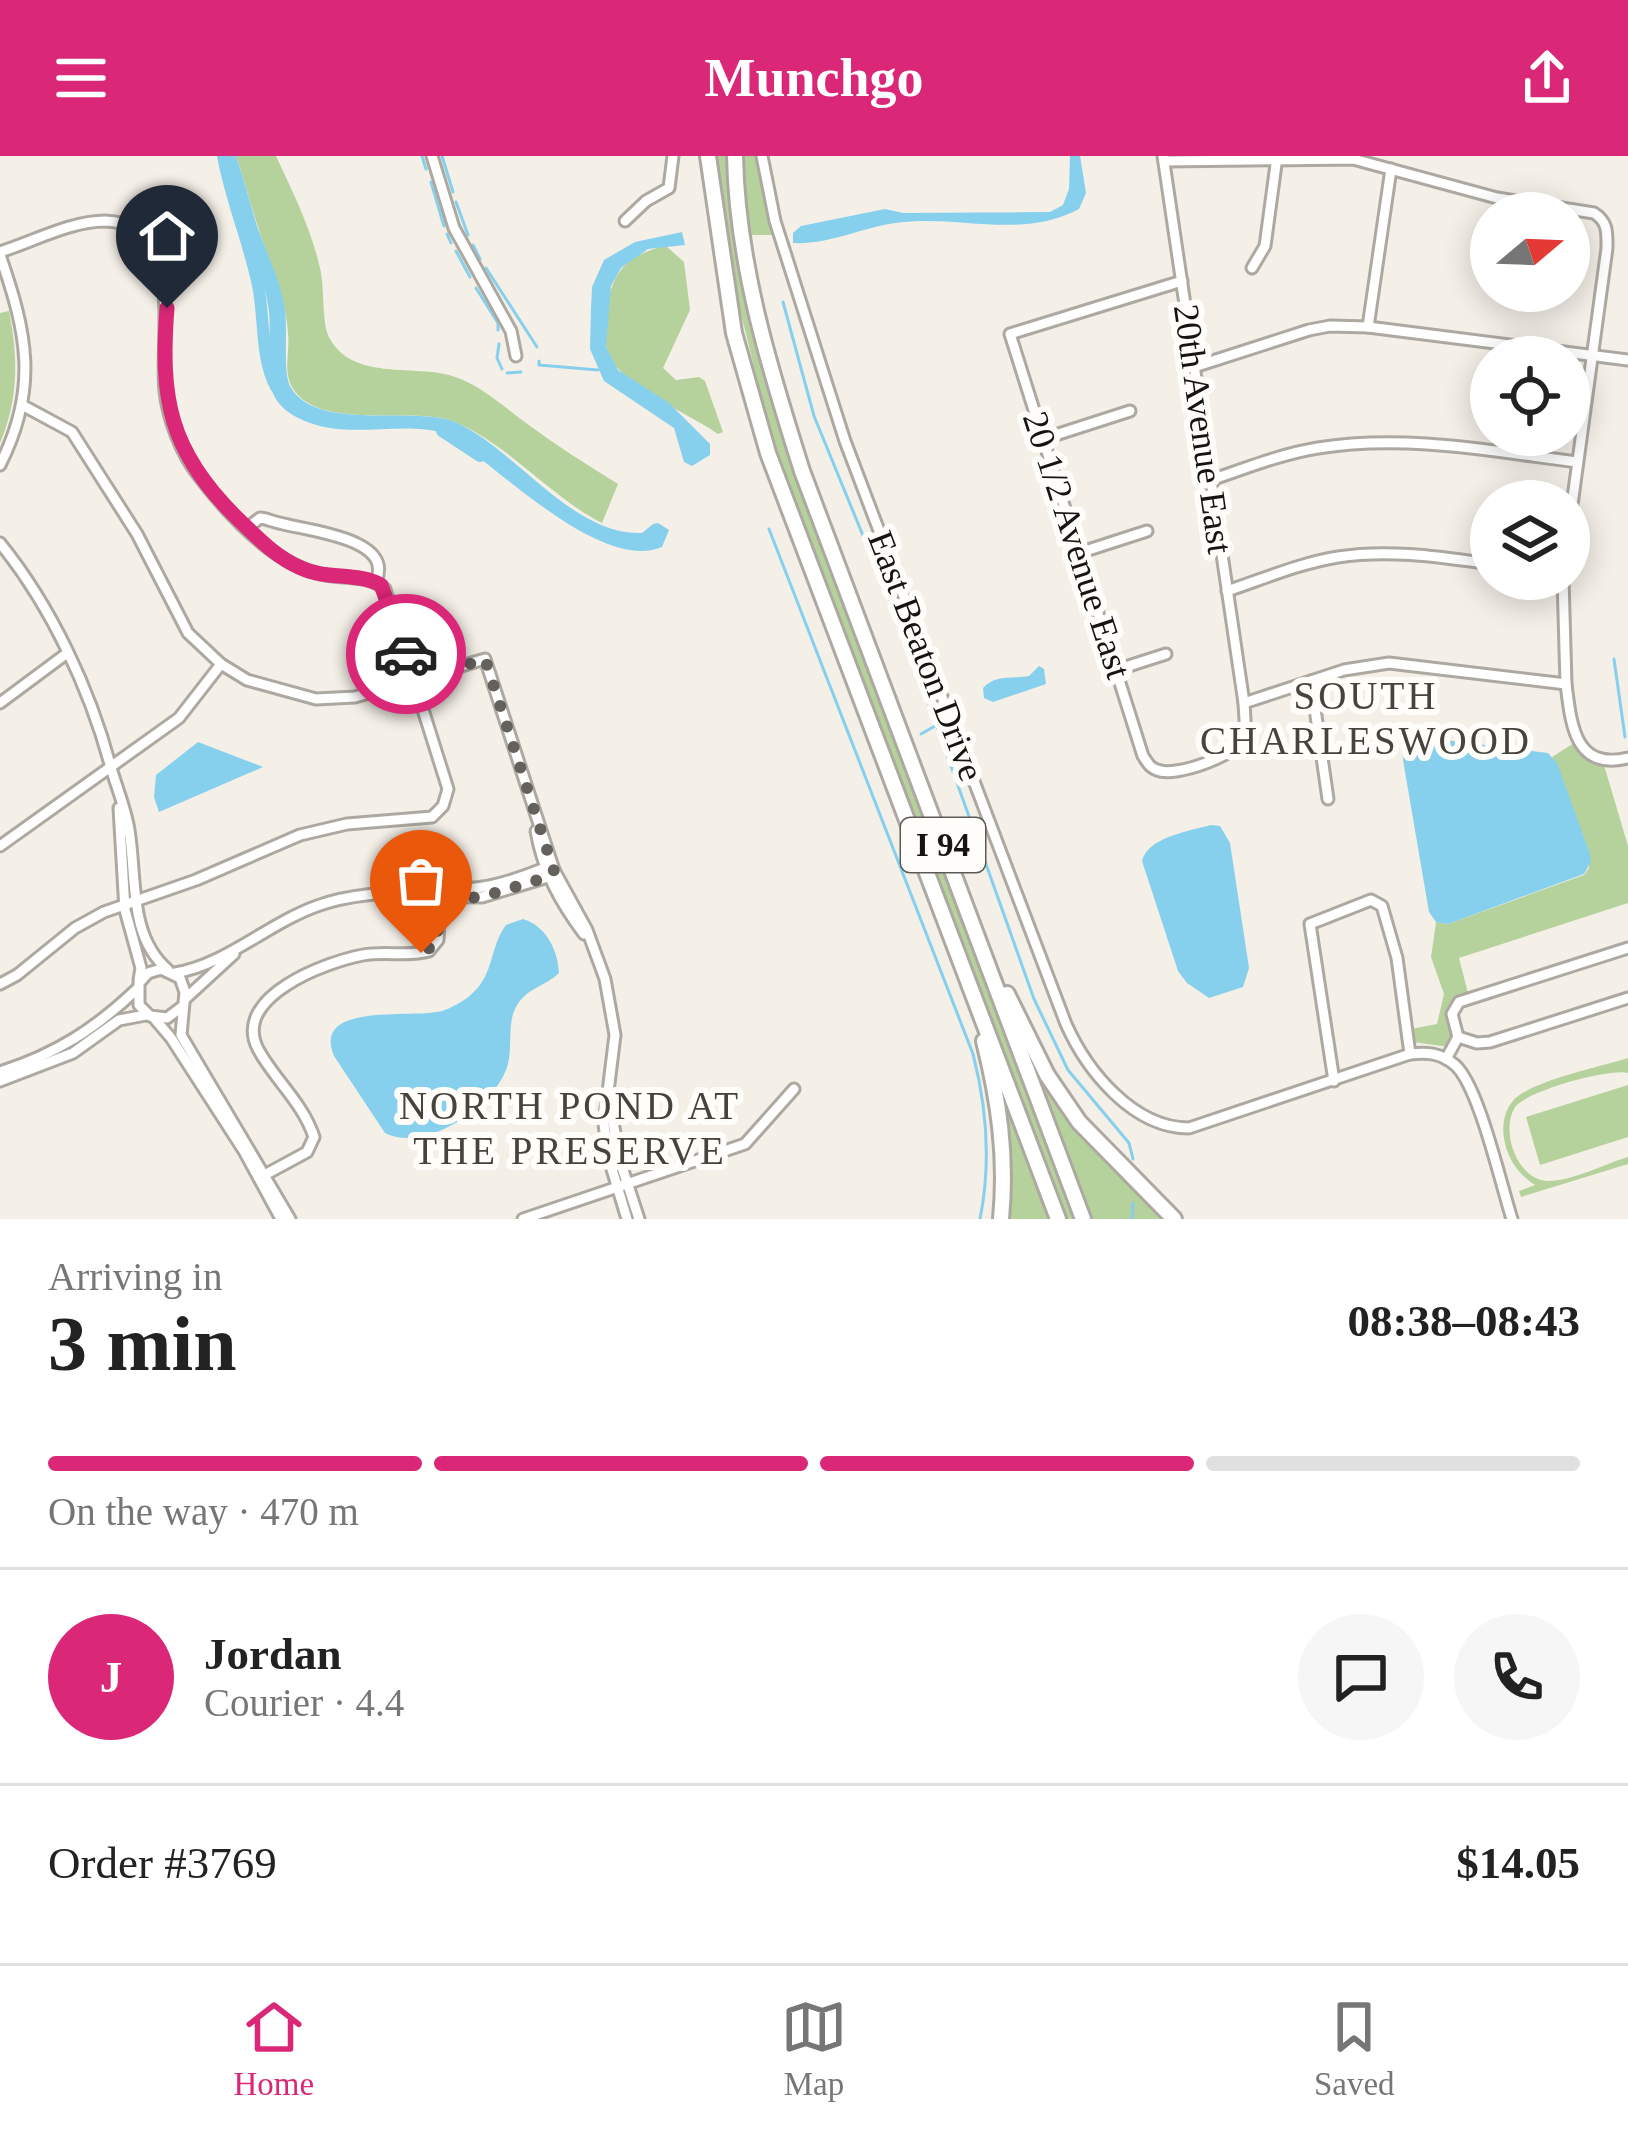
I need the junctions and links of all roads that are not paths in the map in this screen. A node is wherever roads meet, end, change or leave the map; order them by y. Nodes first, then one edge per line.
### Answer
1 (431, 156) edge
2 (674, 156) edge
3 (708, 156) edge
4 (735, 156) edge
5 (762, 156) edge
6 (1276, 157) edge
7 (1163, 158) edge
8 (1390, 170) junction
9 (1474, 192) edge
10 (1590, 212) edge
11 (625, 220) dead end
12 (0, 254) edge
13 (1252, 268) dead end
14 (1182, 281) junction
15 (1368, 327) junction
16 (516, 356) dead end
17 (1591, 356) junction
18 (1628, 361) edge
19 (1194, 367) junction
20 (22, 405) junction
21 (1130, 411) dead end
22 (1043, 439) junction
23 (1576, 462) junction
24 (0, 465) edge
25 (1211, 480) junction
26 (1574, 480) edge
27 (247, 528) junction
28 (1148, 531) dead end
29 (0, 543) edge
30 (1079, 553) junction
31 (1470, 561) edge
32 (376, 581) junction
33 (1227, 591) junction
34 (1563, 600) edge
35 (66, 654) junction
36 (1166, 654) dead end
37 (221, 664) junction
38 (1116, 670) junction
39 (415, 681) junction
40 (1311, 681) junction
41 (1565, 684) junction
42 (0, 703) edge
43 (1244, 703) junction
44 (1628, 758) edge
45 (111, 766) junction
46 (1328, 799) dead end
47 (0, 846) edge
48 (549, 872) junction
49 (441, 894) junction
50 (130, 902) junction
51 (972, 921) junction
52 (254, 938) junction
53 (1628, 948) edge
54 (958, 950) junction
55 (171, 972) junction
56 (0, 984) edge
57 (138, 986) junction
58 (1628, 998) edge
59 (184, 1002) junction
60 (152, 1017) junction
61 (1458, 1037) junction
62 (1410, 1054) junction
63 (1446, 1059) junction
64 (0, 1072) edge
65 (1334, 1081) junction
66 (0, 1082) edge
67 (794, 1089) dead end
68 (263, 1177) junction
69 (622, 1185) junction
70 (286, 1219) edge
71 (523, 1219) edge
72 (627, 1219) edge
73 (639, 1219) edge
74 (1001, 1219) edge
75 (1058, 1219) edge
76 (1083, 1219) edge
77 (1174, 1219) edge
78 (1511, 1219) edge

1 - 16 street
2 - 11 street
3 - 54 highway, I 94
4 - 51 highway, I 94
5 - 65 street, East Beaton Drive
6 - 7 street
6 - 8 street
6 - 13 street
7 - 14 street, 20th Avenue East
8 - 9 street
8 - 15 street
10 - 17 street
12 - 20 street
12 - 27 street
14 - 19 street, 20th Avenue East
14 - 22 street, 20 1/2 Avenue East
15 - 17 street
15 - 19 street
17 - 18 street
17 - 23 street
19 - 25 street, 20th Avenue East
20 - 24 street
20 - 37 street
21 - 22 street
22 - 30 street, 20 1/2 Avenue East
23 - 25 street
23 - 26 street
25 - 33 street, 20th Avenue East
27 - 32 street
27 - 32 street
28 - 30 street
29 - 35 street
30 - 38 street, 20 1/2 Avenue East
31 - 33 street
32 - 39 street
33 - 43 street, 20th Avenue East
34 - 41 street
35 - 42 street
35 - 45 street
36 - 38 street
37 - 39 street
37 - 45 street
38 - 43 street, 20 1/2 Avenue East
39 - 48 street
39 - 50 street
40 - 41 street
40 - 43 street
40 - 46 street
41 - 44 street
45 - 47 street
45 - 50 street
48 - 49 street
48 - 69 street
49 - 52 street
49 - 68 street
50 - 55 street
50 - 56 street
50 - 57 street
51 - 76 highway, I 94
51 - 77 highway
52 - 55 street
52 - 59 street
53 - 61 street
54 - 74 highway
54 - 75 highway, I 94
55 - 57 street
55 - 59 street
57 - 60 street
57 - 64 street
58 - 61 street
59 - 60 street
59 - 68 street
60 - 66 street
60 - 68 street
61 - 63 street
62 - 63 street, East Beaton Drive
62 - 65 street, East Beaton Drive
62 - 65 street
63 - 78 street
67 - 69 street
68 - 70 street
69 - 71 street
69 - 72 street
69 - 73 street

